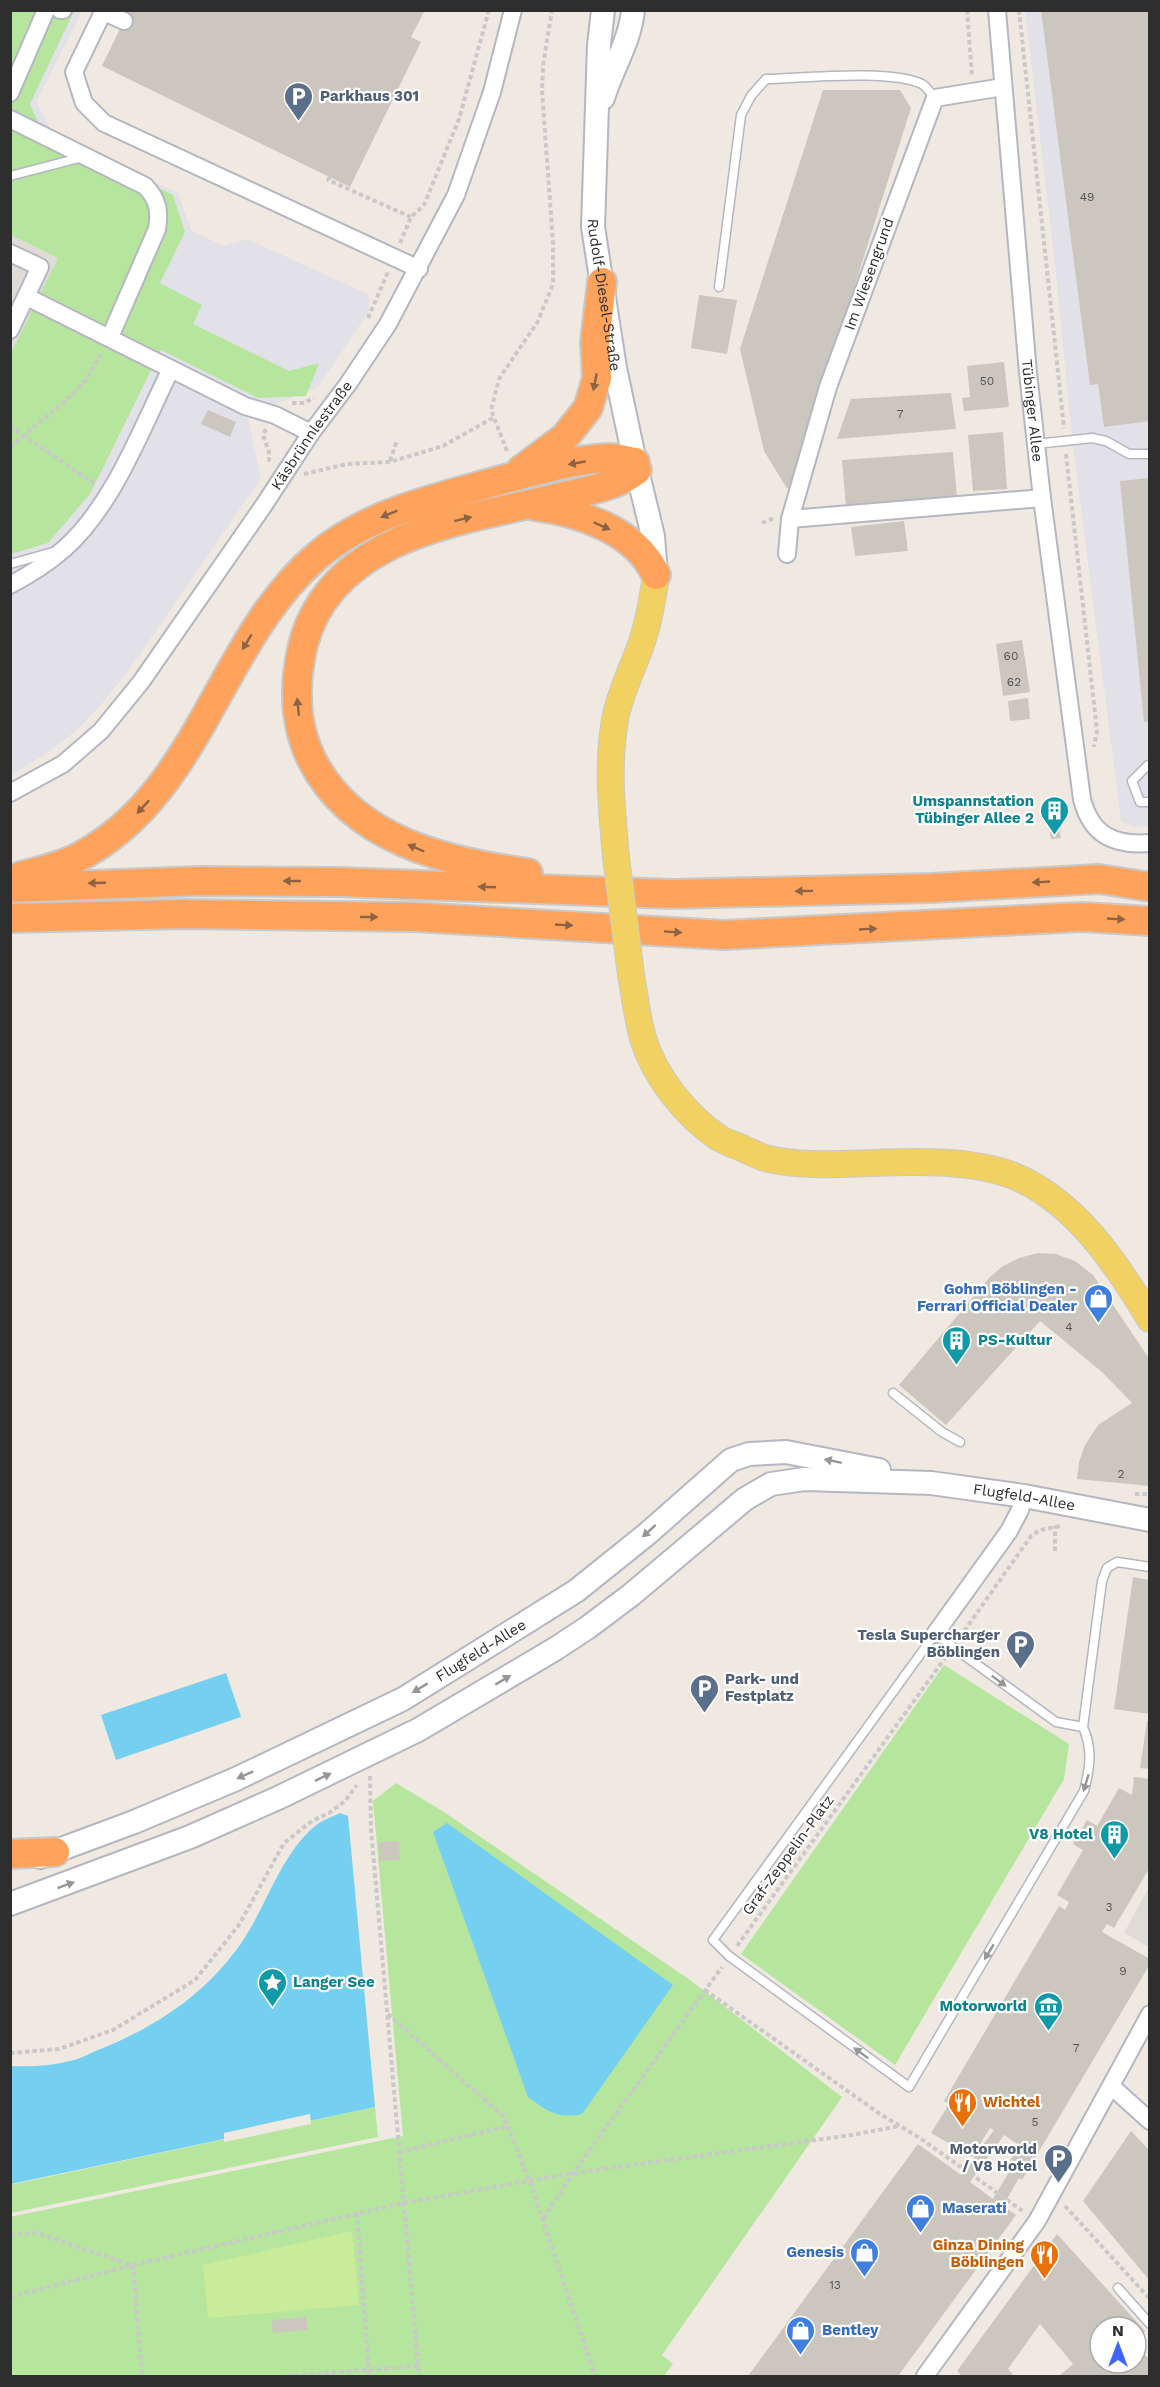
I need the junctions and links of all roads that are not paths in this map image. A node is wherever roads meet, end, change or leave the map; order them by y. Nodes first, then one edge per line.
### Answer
1 (46, 10) edge
2 (513, 10) edge
3 (603, 10) edge
4 (997, 10) edge
5 (104, 11) edge
6 (632, 19) edge
7 (124, 21) dead end
8 (17, 58) edge
9 (1003, 87) junction
10 (10, 93) edge
11 (934, 98) junction
12 (10, 119) edge
13 (595, 135) junction
14 (85, 157) junction
15 (10, 176) edge
16 (10, 253) edge
17 (418, 269) junction
18 (602, 282) junction
19 (719, 287) dead end
20 (27, 297) junction
21 (10, 330) edge
22 (110, 337) junction
23 (171, 369) junction
24 (310, 433) junction
25 (1036, 444) junction
26 (1149, 454) edge
27 (636, 466) junction
28 (510, 468) junction
29 (1042, 498) junction
30 (526, 505) junction
31 (790, 519) junction
32 (64, 549) junction
33 (787, 554) dead end
34 (10, 564) edge
35 (656, 575) junction
36 (10, 585) edge
37 (1149, 766) edge
38 (10, 793) edge
39 (1149, 802) edge
40 (1149, 843) edge
41 (10, 878) edge
42 (1149, 887) edge
43 (10, 888) edge
44 (672, 894) junction
45 (10, 918) edge
46 (1149, 921) edge
47 (1145, 1311) edge
48 (893, 1393) dead end
49 (960, 1442) dead end
50 (931, 1483) junction
51 (1023, 1496) junction
52 (1149, 1511) edge
53 (1117, 1514) junction
54 (1149, 1520) edge
55 (1149, 1567) edge
56 (935, 1634) junction
57 (1083, 1727) junction
58 (55, 1852) junction
59 (10, 1854) edge
60 (10, 1868) edge
61 (10, 1904) edge
62 (1149, 2014) edge
63 (1110, 2086) junction
64 (1149, 2121) edge
65 (1118, 2288) dead end
66 (1149, 2324) edge
67 (925, 2376) edge

1 - 8 street
2 - 17 street, Käsbrünnlestraße
3 - 13 main road, Rudolf-Diesel-Straße
4 - 9 street, Tübinger Allee
5 - 7 street
5 - 17 street
6 - 13 main road
8 - 10 street
9 - 11 street
9 - 25 street, Tübinger Allee
11 - 19 lane
11 - 31 street, Im Wiesengrund
12 - 14 street
13 - 18 main road, Rudolf-Diesel-Straße
14 - 15 lane
14 - 22 street
16 - 20 street
17 - 24 street, Käsbrünnlestraße
18 - 27 main road, Rudolf-Diesel-Straße
18 -> 28 highway
20 - 21 street
20 - 22 street
22 - 23 street
23 - 24 street
23 - 32 street
24 - 38 street, Käsbrünnlestraße
25 - 26 lane
25 - 29 street, Tübinger Allee
27 -> 28 highway
27 - 30 highway
27 - 35 main road, Rudolf-Diesel-Straße
28 -> 41 highway
29 - 31 street
29 - 40 street, Tübinger Allee
30 -> 35 highway
44 -> 30 highway
31 - 33 street, Im Wiesengrund
32 - 34 lane
32 - 36 street
35 - 47 main road, bridge
37 - 39 lane
42 -> 44 highway
44 -> 43 highway
45 -> 46 highway
48 - 49 lane
50 - 51 main road, Flugfeld-Allee
50 -> 58 main road, Flugfeld-Allee
61 -> 50 main road, Flugfeld-Allee
51 - 53 main road, Flugfeld-Allee
51 - 56 street
52 - 53 main road, Flugfeld-Allee
53 - 54 main road, Flugfeld-Allee
55 - 57 lane
56 -> 57 lane
57 -> 56 lane
58 - 59 highway
58 - 60 main road, Flugfeld-Allee
62 - 63 street
63 - 64 street
63 - 67 street
65 - 66 lane

